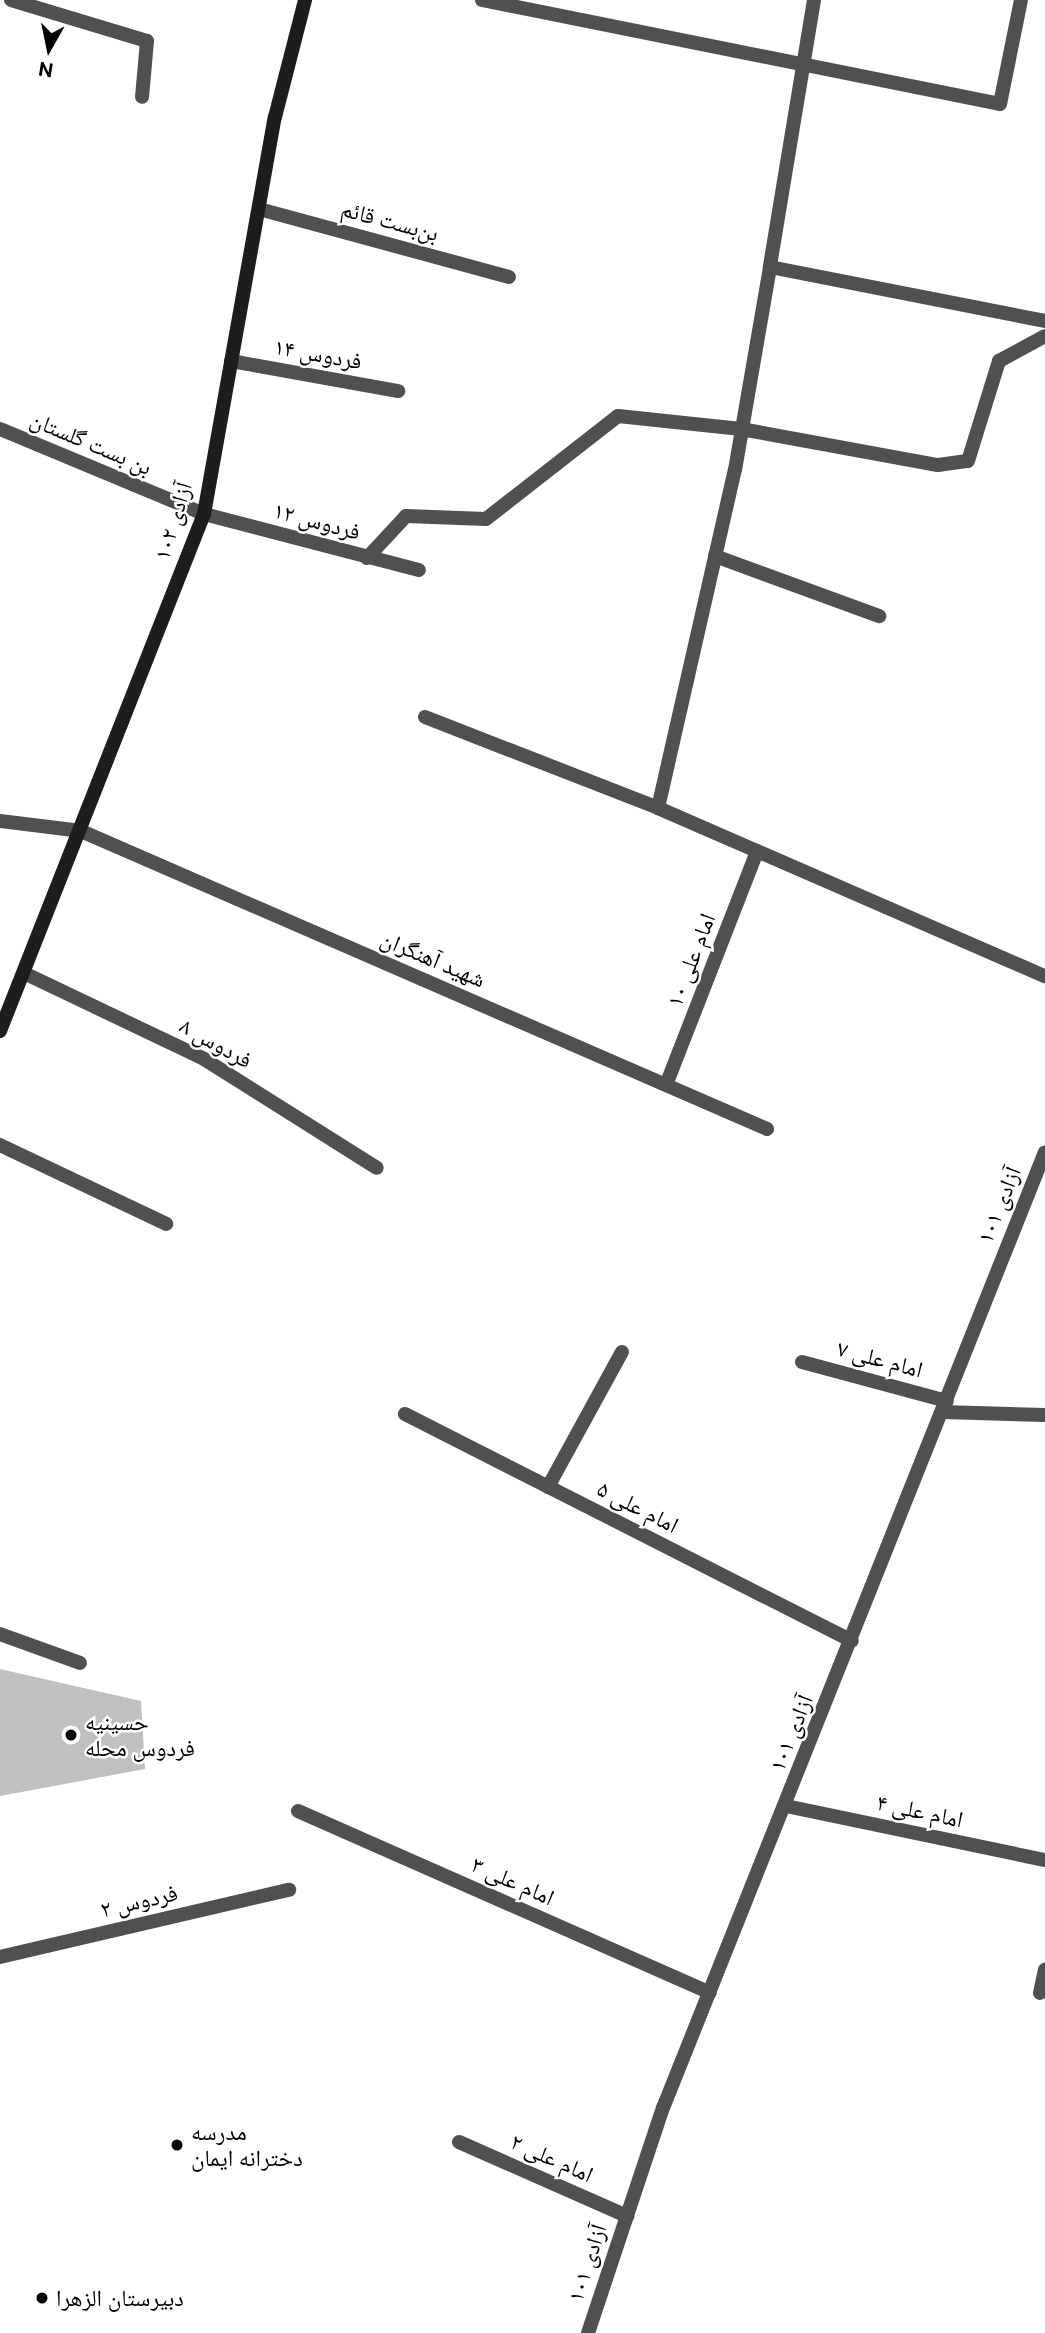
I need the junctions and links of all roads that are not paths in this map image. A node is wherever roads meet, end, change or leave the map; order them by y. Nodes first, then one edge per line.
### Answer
1 (11, 0) edge
2 (305, 0) edge
3 (482, 0) edge
4 (814, 0) edge
5 (1021, 0) edge
6 (803, 63) junction
7 (142, 97) dead end
8 (259, 209) junction
9 (770, 267) junction
10 (509, 277) dead end
11 (1045, 321) edge
12 (1045, 336) edge
13 (231, 361) junction
14 (398, 390) dead end
15 (0, 429) edge
16 (741, 429) junction
17 (204, 514) junction
18 (715, 556) junction
19 (367, 558) junction
20 (419, 570) dead end
21 (879, 616) dead end
22 (425, 717) dead end
23 (658, 808) junction
24 (0, 821) edge
25 (81, 831) junction
26 (757, 851) junction
27 (24, 973) junction
28 (1045, 976) edge
29 (0, 1031) edge
30 (666, 1085) junction
31 (767, 1129) dead end
32 (0, 1145) edge
33 (1045, 1152) edge
34 (377, 1168) dead end
35 (166, 1224) dead end
36 (622, 1352) dead end
37 (802, 1362) dead end
38 (945, 1406) junction
39 (405, 1414) dead end
40 (1045, 1415) edge
41 (548, 1487) junction
42 (0, 1634) edge
43 (852, 1641) junction
44 (80, 1663) dead end
45 (786, 1806) junction
46 (298, 1811) dead end
47 (1045, 1860) edge
48 (289, 1890) dead end
49 (0, 1957) edge
50 (1045, 1970) edge
51 (710, 1993) junction
52 (1040, 1993) dead end
53 (459, 2142) dead end
54 (627, 2216) junction
55 (588, 2333) edge

1 - 7 street
2 - 8 street, آزادی ۱۰۲
3 - 6 street
4 - 6 street
5 - 6 street
6 - 9 street
8 - 10 street, بن‌بست قائم
8 - 13 street, آزادی ۱۰۲
9 - 11 street
9 - 16 street
12 - 16 street
13 - 14 street, فردوس ۱۴
13 - 17 street, آزادی ۱۰۲
15 - 17 street, بن بست گلستان
16 - 18 street
16 - 19 street
17 - 19 street, فردوس ۱۲
17 - 25 street, آزادی ۱۰۲
18 - 21 street
18 - 23 street
19 - 20 street, فردوس ۱۲
22 - 23 street
23 - 26 street
24 - 25 street, شهید آهنگران
25 - 27 street, آزادی ۱۰۲
25 - 30 street, شهید آهنگران
26 - 28 street
26 - 30 street, امام علی ۱۰
27 - 29 street, آزادی ۱۰۲
27 - 34 street, فردوس ۸
30 - 31 street, شهید آهنگران
32 - 35 street
33 - 38 street, آزادی ۱۰۱
36 - 41 street
37 - 38 street, امام علی ۷
38 - 40 street, امام علی ۷
38 - 43 street, آزادی ۱۰۱
39 - 41 street, امام علی ۵
41 - 43 street, امام علی ۵
42 - 44 street
43 - 45 street, آزادی ۱۰۱
45 - 47 street, امام علی ۴
45 - 51 street, آزادی ۱۰۱
46 - 51 street, امام علی ۳
48 - 49 street, فردوس ۲
50 - 52 street
51 - 54 street, آزادی ۱۰۱
53 - 54 street, امام علی ۲
54 - 55 street, آزادی ۱۰۱

